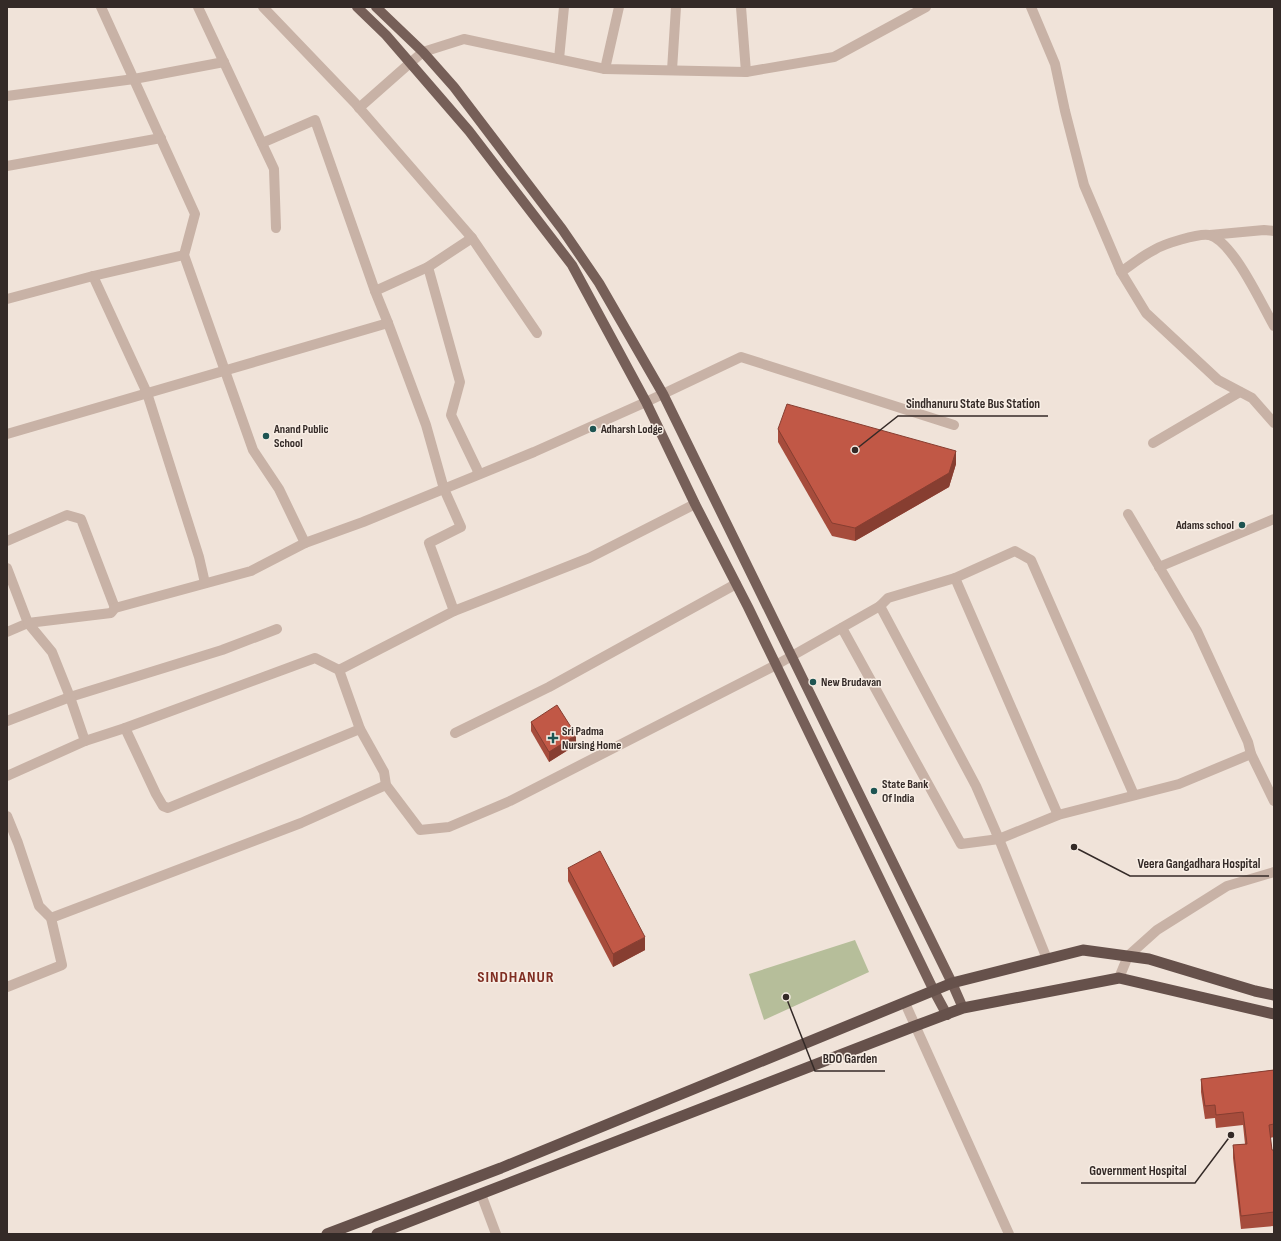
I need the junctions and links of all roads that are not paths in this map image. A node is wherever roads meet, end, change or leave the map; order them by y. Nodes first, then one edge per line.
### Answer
1 (101, 7) edge
2 (198, 7) edge
3 (263, 7) edge
4 (357, 7) edge
5 (376, 7) edge
6 (564, 7) edge
7 (619, 7) edge
8 (676, 7) edge
9 (741, 7) edge
10 (926, 7) edge
11 (1031, 7) edge
12 (423, 52) junction
13 (559, 59) junction
14 (224, 62) junction
15 (410, 63) junction
16 (605, 69) junction
17 (672, 70) junction
18 (746, 72) junction
19 (134, 79) junction
20 (7, 96) edge
21 (359, 108) junction
22 (161, 138) junction
23 (262, 143) junction
24 (7, 166) edge
25 (276, 228) dead end
26 (1274, 231) edge
27 (1209, 235) junction
28 (472, 238) junction
29 (184, 255) junction
30 (428, 267) junction
31 (1120, 272) junction
32 (93, 276) junction
33 (374, 291) junction
34 (7, 300) edge
35 (388, 323) junction
36 (1274, 326) edge
37 (537, 333) dead end
38 (226, 370) junction
39 (1240, 392) junction
40 (147, 394) junction
41 (663, 394) junction
42 (646, 402) junction
43 (1274, 423) edge
44 (954, 425) dead end
45 (7, 434) edge
46 (1153, 443) dead end
47 (478, 474) junction
48 (444, 490) junction
49 (695, 504) junction
50 (1128, 514) dead end
51 (1274, 519) edge
52 (7, 541) edge
53 (305, 543) junction
54 (1159, 567) junction
55 (7, 568) edge
56 (955, 578) junction
57 (205, 583) junction
58 (736, 584) junction
59 (880, 606) junction
60 (115, 608) junction
61 (454, 611) junction
62 (28, 623) junction
63 (842, 628) junction
64 (277, 629) dead end
65 (7, 632) edge
66 (792, 656) junction
67 (776, 665) junction
68 (339, 670) junction
69 (70, 697) junction
70 (7, 721) edge
71 (125, 728) junction
72 (360, 729) junction
73 (455, 733) dead end
74 (85, 741) junction
75 (1251, 754) junction
76 (7, 776) edge
77 (386, 785) junction
78 (1134, 795) junction
79 (1274, 801) edge
80 (1058, 814) junction
81 (7, 816) edge
82 (999, 839) junction
83 (1274, 872) edge
84 (51, 918) junction
85 (1128, 956) junction
86 (1047, 959) junction
87 (1119, 978) junction
88 (952, 983) junction
89 (7, 987) edge
90 (934, 991) junction
91 (1274, 995) edge
92 (905, 1003) junction
93 (963, 1008) junction
94 (1274, 1014) edge
95 (947, 1015) junction
96 (915, 1026) junction
97 (481, 1194) junction
98 (327, 1234) edge
99 (377, 1234) edge
100 (496, 1234) edge
101 (1009, 1234) edge

1 - 19 street
2 - 14 street
3 - 21 street
4 - 15 main road
5 - 12 main road
6 - 13 street
7 - 16 street
8 - 17 street
9 - 18 street
10 - 18 street
11 - 31 street
12 - 13 street
12 - 15 street
12 - 41 main road
13 - 16 street
14 - 19 street
14 - 23 street
15 - 21 street
15 - 42 main road
16 - 17 street
17 - 18 street
19 - 20 street
19 - 22 street
21 - 28 street
22 - 24 street
22 - 29 street
23 - 25 street
23 - 33 street
26 - 27 street
27 - 31 street
27 - 36 street
28 - 30 street
28 - 37 street
29 - 32 street
29 - 38 street
30 - 33 street
30 - 47 street
31 - 39 street
32 - 34 street
32 - 40 street
33 - 35 street
35 - 38 street
35 - 48 street
38 - 40 street
38 - 53 street
39 - 43 street
39 - 46 street
40 - 45 street
40 - 57 street
41 - 42 street
41 - 44 street
41 - 66 main road
42 - 47 street
42 - 49 main road
47 - 48 street
48 - 53 street
48 - 61 street
49 - 58 main road
49 - 61 street
50 - 54 street
51 - 54 street
52 - 60 street
53 - 57 street
54 - 75 street
55 - 62 street
56 - 59 street
56 - 78 street
56 - 80 street
57 - 60 street
58 - 67 main road
58 - 73 street
59 - 63 street
59 - 82 street
60 - 62 street
61 - 68 street
62 - 65 street
62 - 69 street
63 - 66 street
63 - 82 street
64 - 69 street
66 - 67 street
66 - 88 main road
67 - 77 street
67 - 90 main road
68 - 71 street
68 - 72 street
69 - 70 street
69 - 74 street
71 - 72 street
71 - 74 street
72 - 77 street
74 - 76 street
75 - 78 street
75 - 79 street
77 - 84 street
78 - 80 street
80 - 82 street
81 - 84 street
82 - 86 street
83 - 85 street
84 - 89 street
85 - 86 highway
85 - 87 street
85 - 91 highway
86 - 88 highway
87 - 93 highway
87 - 94 highway
88 - 90 highway
88 - 93 main road
90 - 92 highway
90 - 95 main road
92 - 96 street
92 - 98 highway
93 - 95 highway
95 - 96 highway
96 - 97 highway
96 - 101 street
97 - 99 highway
97 - 100 street

